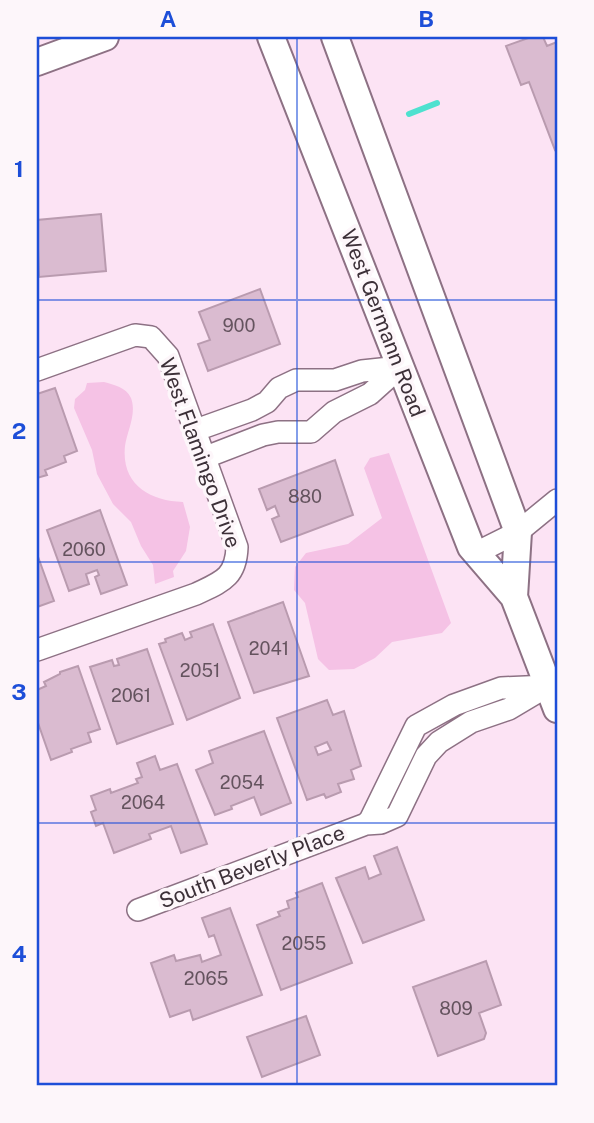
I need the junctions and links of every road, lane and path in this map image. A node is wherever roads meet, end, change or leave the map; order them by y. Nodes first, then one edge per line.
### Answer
1 (105, 37) edge
2 (271, 37) edge
3 (335, 37) edge
4 (37, 62) edge
5 (400, 367) junction
6 (37, 370) edge
7 (267, 402) junction
8 (196, 430) junction
9 (278, 432) junction
10 (206, 457) junction
11 (557, 500) edge
12 (518, 532) junction
13 (476, 553) junction
14 (514, 597) junction
15 (37, 650) edge
16 (553, 698) edge
17 (430, 716) junction
18 (447, 736) junction
19 (368, 822) junction
20 (138, 910) dead end

1 - 4 main road
2 - 5 main road, West Germann Road
3 - 12 main road, West Germann Road
5 - 7 street
5 - 9 street
5 - 13 main road, West Germann Road
6 - 8 street, West Flamingo Drive
7 - 8 street
7 - 9 street
8 - 10 street, West Flamingo Drive
9 - 10 street
10 - 15 street, West Flamingo Drive
11 - 12 street
12 - 13 street
12 - 14 main road, West Germann Road
13 - 14 main road, West Germann Road
14 - 16 main road, West Germann Road
16 - 17 street, South Beverly Place
16 - 18 street, South Beverly Place
17 - 18 street
17 - 19 street, South Beverly Place
18 - 19 street, South Beverly Place
19 - 20 street, South Beverly Place

